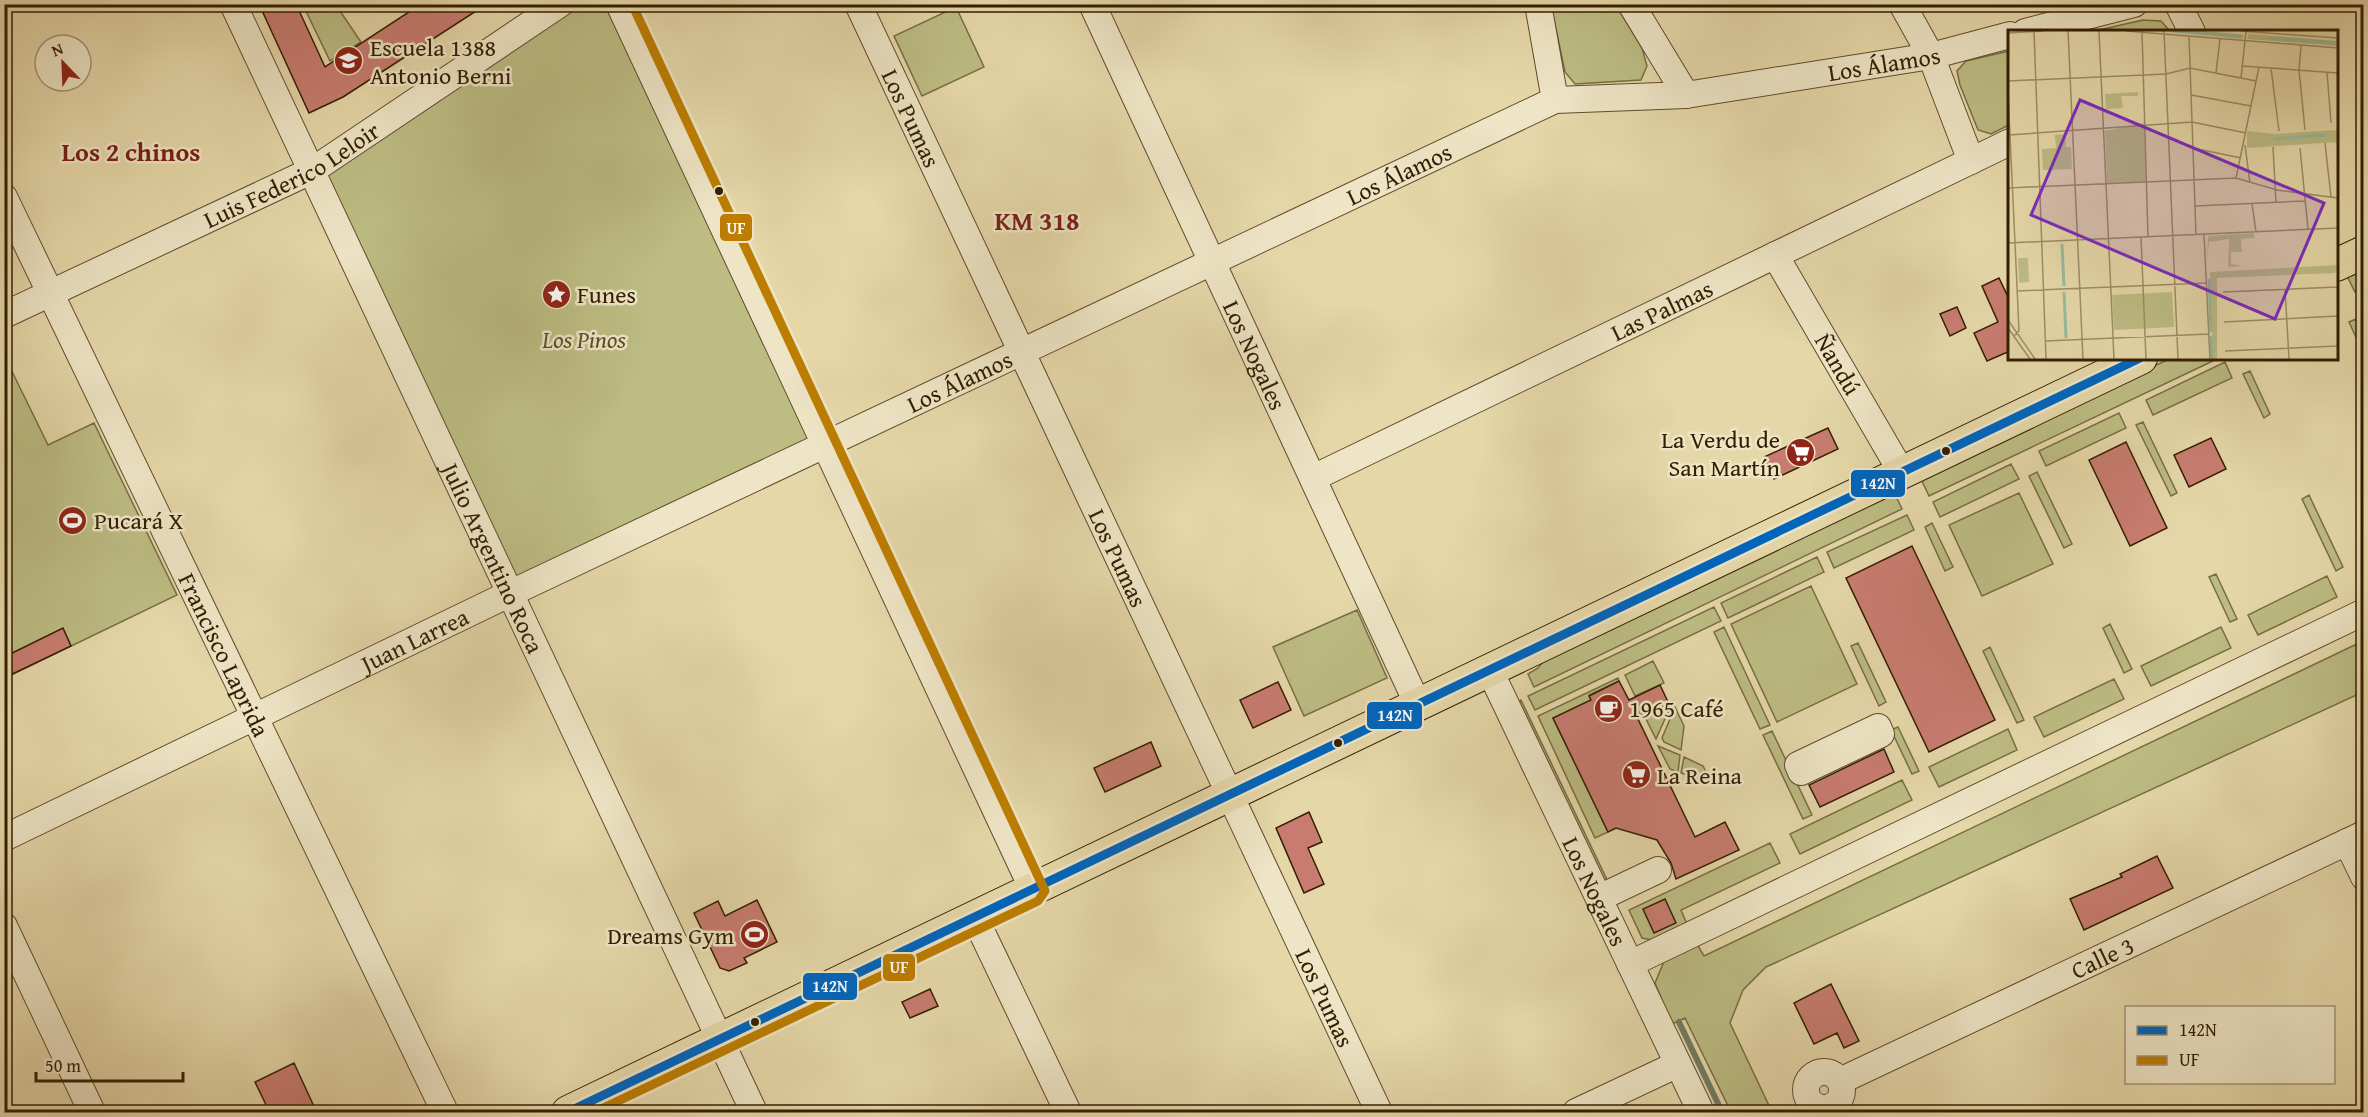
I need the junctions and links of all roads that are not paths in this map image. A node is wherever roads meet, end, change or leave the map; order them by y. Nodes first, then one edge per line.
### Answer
1 (233, 4) edge
2 (560, 4) edge
3 (619, 4) edge
4 (858, 4) edge
5 (1538, 4) edge
6 (1631, 4) edge
7 (1902, 4) edge
8 (2134, 4) edge
9 (2178, 4) edge
10 (1100, 6) edge
11 (2033, 30) edge
12 (2191, 30) edge
13 (2008, 36) edge
14 (1931, 56) junction
15 (1686, 95) junction
16 (1555, 100) junction
17 (2008, 143) edge
18 (1971, 161) junction
19 (313, 170) junction
20 (4, 197) edge
21 (2364, 252) edge
22 (1775, 255) junction
23 (1212, 262) junction
24 (2338, 264) edge
25 (50, 294) junction
26 (4, 315) edge
27 (1021, 353) junction
28 (2137, 360) edge
29 (826, 445) junction
30 (1902, 473) junction
31 (1313, 478) junction
32 (511, 594) junction
33 (2364, 612) edge
34 (1490, 671) junction
35 (1418, 705) junction
36 (255, 717) junction
37 (1882, 730) dead end
38 (1797, 769) dead end
39 (1228, 796) junction
40 (4, 838) edge
41 (2355, 838) edge
42 (1658, 870) dead end
43 (2364, 878) edge
44 (1033, 890) junction
45 (1599, 898) junction
46 (975, 918) junction
47 (4, 926) edge
48 (1630, 964) junction
49 (719, 1040) junction
50 (1678, 1064) junction
51 (1840, 1082) dead end
52 (92, 1113) edge
53 (445, 1113) edge
54 (568, 1113) edge
55 (754, 1113) edge
56 (1068, 1113) edge
57 (1380, 1113) edge
58 (1576, 1113) edge
59 (1701, 1113) edge

1 - 19 street, Julio Argentino Roca
2 - 19 street, Luis Federico Leloir
3 - 29 street
4 - 27 street, Los Pumas
5 - 16 street
6 - 15 street
7 - 14 street
8 - 11 street
9 - 12 street
10 - 23 street, Los Nogales
13 - 14 street, Los Álamos
14 - 15 street, Los Álamos
14 - 18 street
15 - 16 street, Los Álamos
16 - 23 street, Los Álamos
17 - 18 street, Las Palmas
18 - 22 street, Las Palmas
19 - 25 street, Luis Federico Leloir
19 - 32 street, Julio Argentino Roca
20 - 25 street, Francisco Laprida
21 - 24 main road
22 - 30 street, Ñandú
22 - 31 street, Las Palmas
23 - 27 street, Los Álamos
23 - 31 street, Los Nogales
25 - 26 street, Luis Federico Leloir
25 - 36 street, Francisco Laprida
27 - 29 street, Los Álamos
27 - 39 street, Los Pumas
28 - 30 main road
29 - 32 street, Juan Larrea
29 - 44 street
30 - 34 main road
31 - 35 street, Los Nogales
32 - 36 street, Juan Larrea
32 - 49 street, Julio Argentino Roca
33 - 48 street
34 - 35 main road
34 - 45 street, Los Nogales
35 - 39 main road
36 - 40 street, Juan Larrea
36 - 53 street, Francisco Laprida
37 - 38 street
39 - 44 main road
39 - 57 street, Los Pumas
41 - 43 street
41 - 51 street, Calle 3
42 - 45 street
44 - 46 main road
45 - 48 street, Los Nogales
46 - 49 main road
46 - 56 street
47 - 52 street
48 - 50 street, Los Nogales
49 - 54 main road
49 - 55 street, Julio Argentino Roca
50 - 58 street
50 - 59 street, Los Nogales

